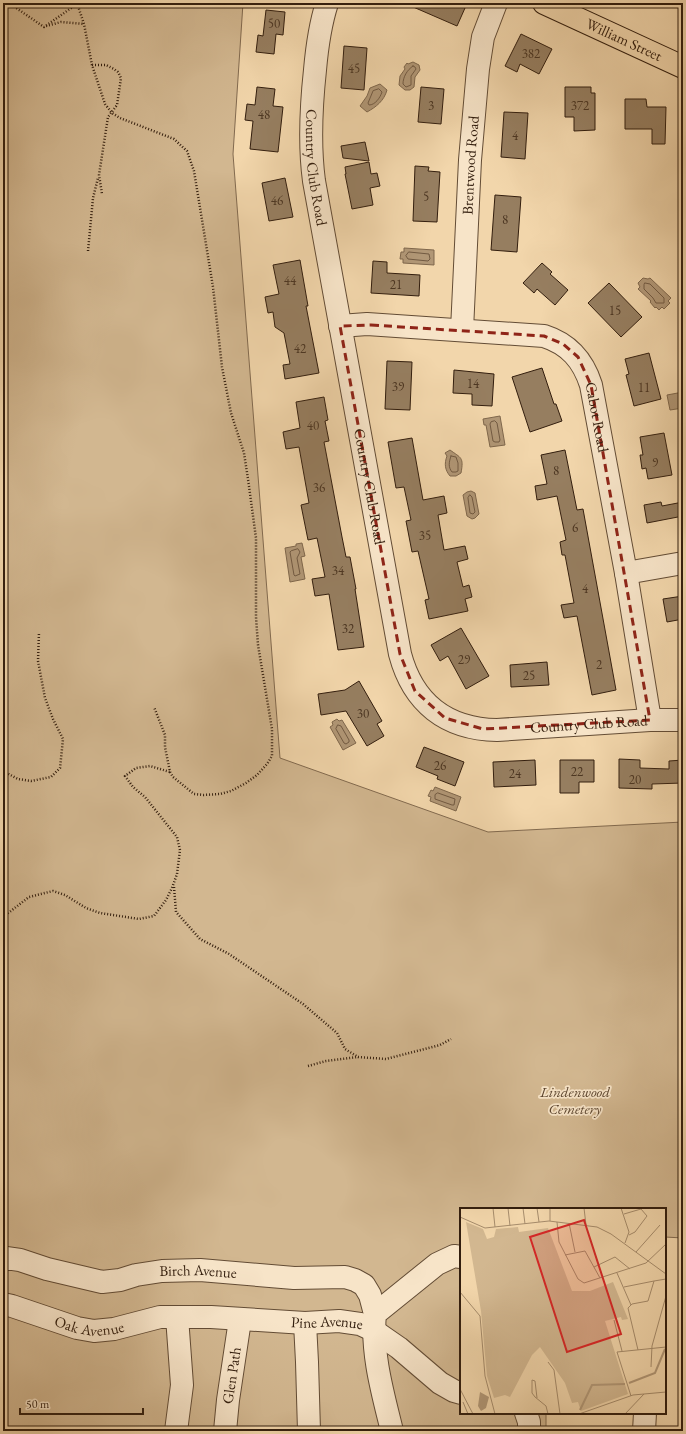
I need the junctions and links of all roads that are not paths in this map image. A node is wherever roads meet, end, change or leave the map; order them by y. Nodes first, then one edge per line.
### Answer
1 (327, 3) edge
2 (496, 3) edge
3 (544, 3) edge
4 (683, 67) edge
5 (340, 326) junction
6 (462, 330) junction
7 (683, 563) edge
8 (626, 573) junction
9 (650, 720) junction
10 (683, 720) edge
11 (460, 1257) edge
12 (3, 1260) edge
13 (3, 1304) edge
14 (177, 1317) junction
15 (240, 1320) junction
16 (374, 1322) junction
17 (305, 1323) junction
18 (460, 1393) edge
19 (526, 1414) edge
20 (645, 1414) edge
21 (176, 1431) edge
22 (225, 1431) edge
23 (309, 1431) edge
24 (392, 1431) edge
25 (529, 1431) edge
26 (644, 1431) edge

1 - 5 street, Country Club Road
2 - 6 street, Brentwood Road
3 - 4 main road, William Street
5 - 6 street, Cabot Road
5 - 9 street, Country Club Road
6 - 8 street, Cabot Road
7 - 8 street
8 - 9 street, Cabot Road
9 - 10 street, Country Club Road
11 - 16 street
12 - 16 street, Birch Avenue
13 - 14 street, Oak Avenue
14 - 15 street, Pine Avenue
14 - 21 street
15 - 17 street, Pine Avenue
15 - 22 street, Glen Path
16 - 17 street, Pine Avenue
16 - 18 street
16 - 24 street, Pine Avenue
17 - 23 street
19 - 25 street
20 - 26 street

